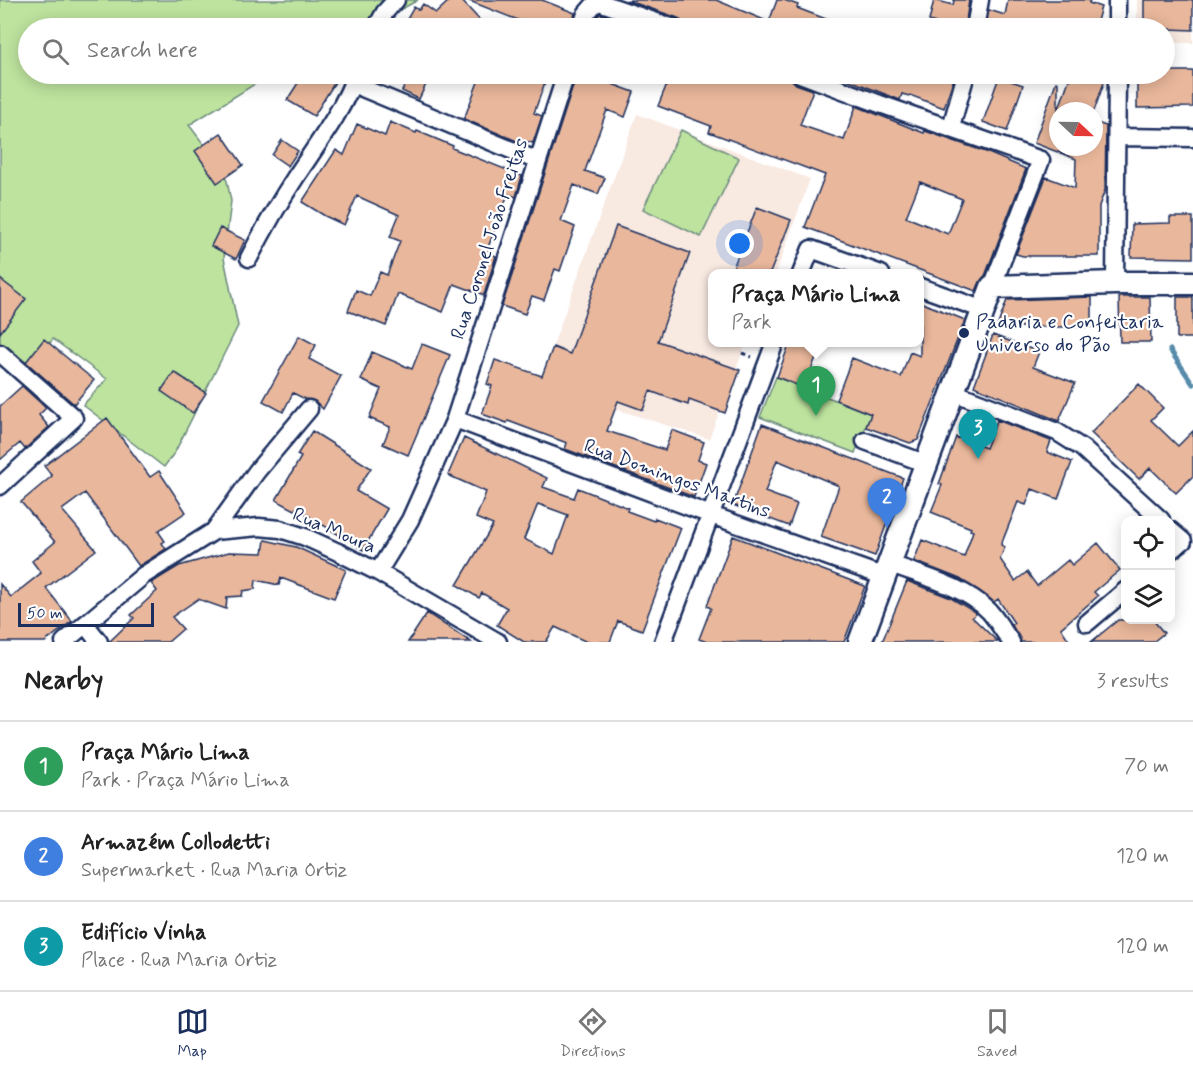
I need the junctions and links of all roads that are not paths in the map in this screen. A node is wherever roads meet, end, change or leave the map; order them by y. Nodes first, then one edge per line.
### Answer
1 (396, 0) edge
2 (597, 0) edge
3 (980, 0) edge
4 (1117, 0) edge
5 (382, 18) edge
6 (585, 18) edge
7 (646, 18) edge
8 (977, 18) edge
9 (1117, 18) edge
10 (351, 84) edge
11 (365, 84) edge
12 (563, 84) edge
13 (826, 84) edge
14 (963, 84) edge
15 (1117, 84) edge
16 (951, 127) junction
17 (1117, 137) junction
18 (1193, 138) edge
19 (538, 160) junction
20 (249, 258) dead end
21 (803, 269) edge
22 (869, 269) edge
23 (1115, 283) junction
24 (1193, 283) edge
25 (992, 287) junction
26 (924, 288) edge
27 (984, 310) junction
28 (773, 347) edge
29 (0, 353) edge
30 (953, 392) junction
31 (309, 409) dead end
32 (455, 418) junction
33 (865, 441) dead end
34 (927, 464) junction
35 (0, 486) edge
36 (711, 515) junction
37 (1157, 516) edge
38 (214, 531) junction
39 (1175, 534) edge
40 (1175, 548) edge
41 (888, 571) junction
42 (378, 572) junction
43 (1121, 593) edge
44 (1087, 623) dead end
45 (85, 624) junction
46 (64, 642) edge
47 (99, 642) edge
48 (498, 642) edge
49 (663, 642) edge
50 (860, 642) edge
51 (1011, 642) edge

1 - 5 street
2 - 6 street
2 - 7 street
3 - 8 street
4 - 9 street
10 - 20 street
11 - 19 street
12 - 19 street, Rua Coronel João Freitas
13 - 16 street
14 - 16 street
15 - 17 street
16 - 25 street
17 - 18 street
17 - 23 street
19 - 32 street, Rua Coronel João Freitas
21 - 22 street
23 - 24 main road
23 - 25 main road
25 - 27 main road
26 - 27 street
27 - 30 main road
28 - 36 street
29 - 35 street
30 - 34 main road
30 - 37 street
31 - 38 street
32 - 36 street, Rua Domingos Martins
32 - 42 street, Rua Coronel João Freitas
33 - 34 street
34 - 41 main road
36 - 41 street, Rua Domingos Martins
36 - 49 street
38 - 42 street, Rua Moura
38 - 45 street, Rua Moura
39 - 40 street
41 - 50 main road
41 - 51 street, Rua Domingos Martins
42 - 48 street, Rua Moura
43 - 44 street
45 - 46 street, Rua Moura
45 - 47 street

